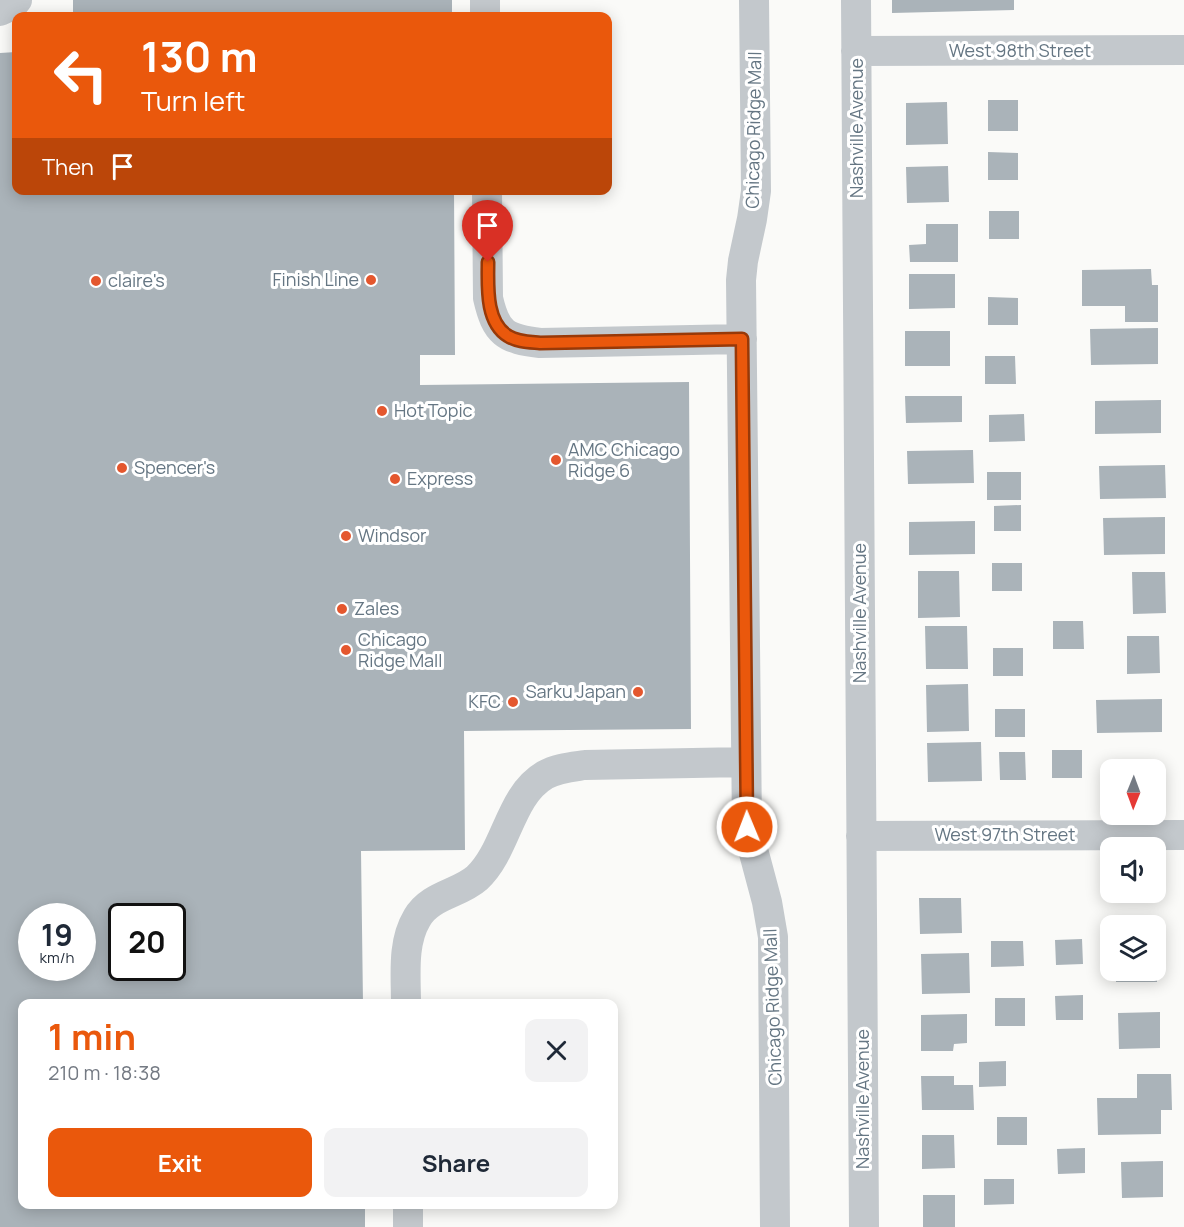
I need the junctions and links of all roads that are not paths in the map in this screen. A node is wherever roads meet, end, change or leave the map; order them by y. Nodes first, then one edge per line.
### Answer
1 (17, 0) edge
2 (754, 0) edge
3 (856, 0) edge
4 (0, 11) edge
5 (1184, 50) edge
6 (856, 51) junction
7 (487, 195) edge
8 (742, 339) junction
9 (746, 762) junction
10 (1184, 835) edge
11 (861, 836) junction
12 (406, 999) edge
13 (408, 1209) edge
14 (408, 1227) edge
15 (776, 1227) edge
16 (864, 1227) edge

1 - 4 street
2 - 8 street, Chicago Ridge Mall
3 - 6 street, Nashville Avenue
5 - 6 street, West 98th Street
6 - 11 street, Nashville Avenue
7 - 8 street
8 - 9 street, Chicago Ridge Mall
9 - 12 street
9 - 15 street, Chicago Ridge Mall
10 - 11 street, West 97th Street
11 - 16 street, Nashville Avenue
13 - 14 street

